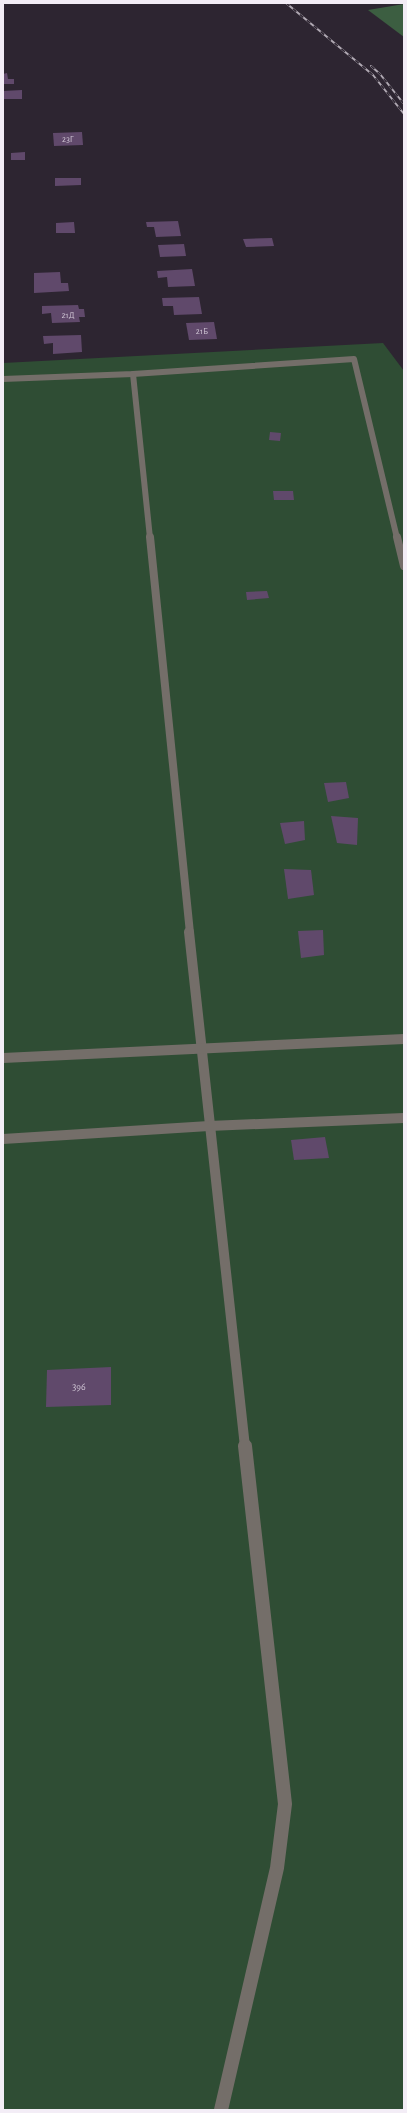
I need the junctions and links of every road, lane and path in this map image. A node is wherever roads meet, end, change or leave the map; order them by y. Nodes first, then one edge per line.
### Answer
1 (133, 374) junction
2 (3, 379) edge
3 (404, 566) edge
4 (404, 1039) edge
5 (201, 1049) junction
6 (3, 1058) edge
7 (404, 1118) edge
8 (209, 1126) junction
9 (3, 1139) edge
10 (220, 2110) edge

1 - 2 lane
1 - 3 lane
1 - 5 lane
4 - 5 lane
5 - 6 lane
5 - 8 lane
7 - 8 lane
8 - 9 lane
8 - 10 lane

